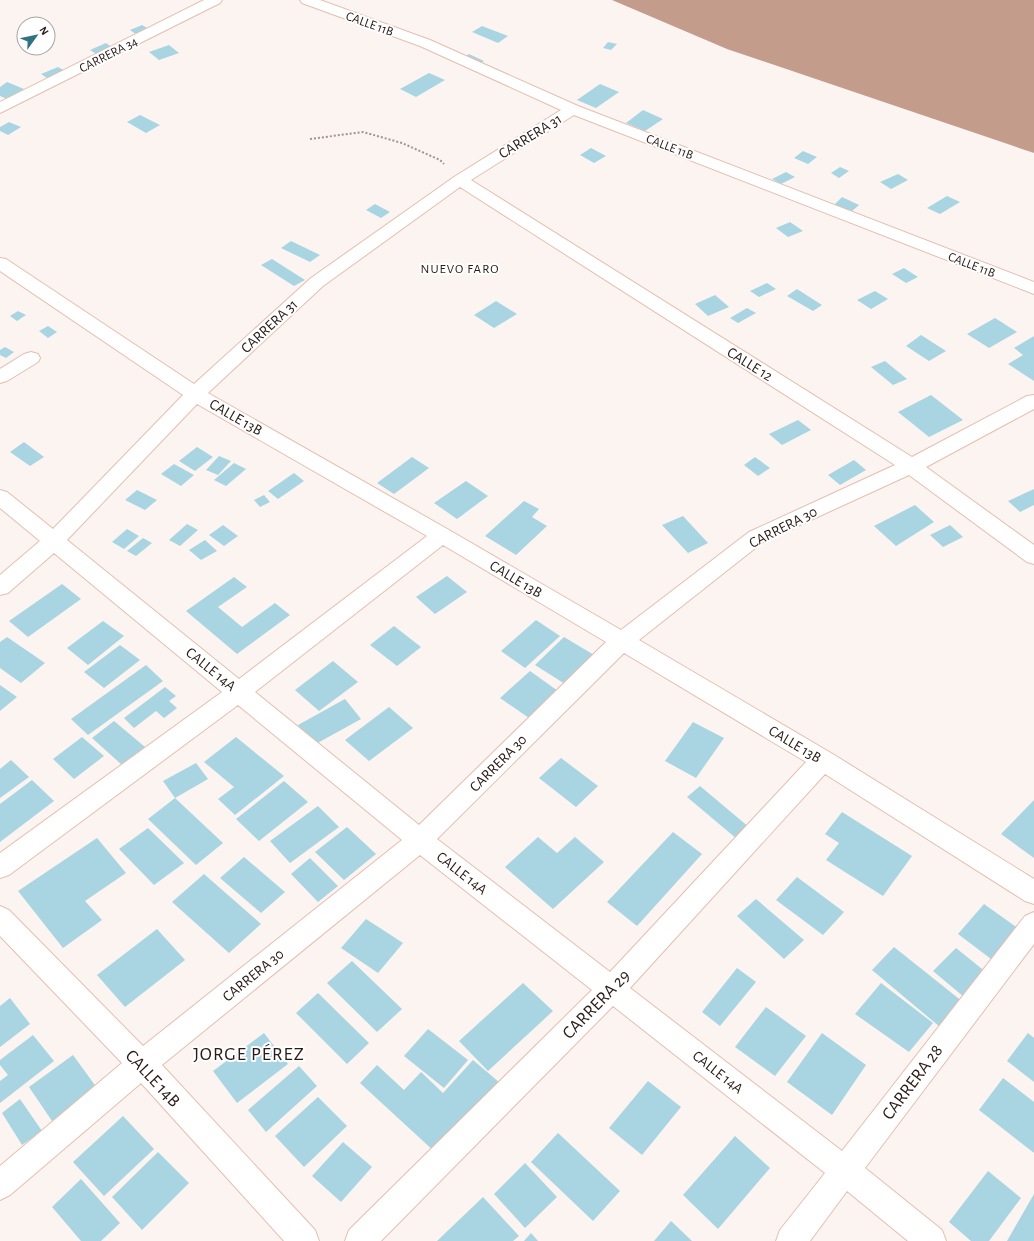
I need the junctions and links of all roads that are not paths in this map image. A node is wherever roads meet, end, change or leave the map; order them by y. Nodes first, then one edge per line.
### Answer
1 (215, 0) edge
2 (307, 0) edge
3 (0, 108) edge
4 (573, 109) junction
5 (460, 180) junction
6 (1, 264) edge
7 (1034, 288) edge
8 (31, 358) dead end
9 (0, 377) edge
10 (195, 394) junction
11 (1034, 401) edge
12 (911, 466) junction
13 (0, 497) edge
14 (442, 535) junction
15 (54, 541) junction
16 (1034, 556) edge
17 (0, 587) edge
18 (622, 641) junction
19 (239, 692) junction
20 (823, 760) junction
21 (420, 840) junction
22 (0, 867) edge
23 (1034, 893) edge
24 (0, 918) edge
25 (1034, 924) edge
26 (611, 990) junction
27 (142, 1064) junction
28 (845, 1171) junction
29 (0, 1185) edge
30 (304, 1241) edge
31 (360, 1241) edge
32 (791, 1241) edge
33 (931, 1241) edge

1 - 3 street, CARRERA 34
2 - 4 street, CALLE 11B
4 - 5 street, CARRERA 31
4 - 7 street, CALLE 11B
5 - 10 street, CARRERA 31
5 - 12 street, CALLE 12
6 - 10 street, CALLE 13B
8 - 9 street
10 - 14 street, CALLE 13B
10 - 15 street, CARRERA 31
11 - 12 street, CARRERA 30
12 - 16 street, CALLE 12
12 - 18 street, CARRERA 30
13 - 15 street, CALLE 14A
14 - 18 street, CALLE 13B
14 - 19 street
15 - 17 street, CARRERA 31
15 - 19 street, CALLE 14A
18 - 20 street, CALLE 13B
18 - 21 street, CARRERA 30
19 - 21 street, CALLE 14A
19 - 22 street
20 - 23 street, CALLE 13B
20 - 26 street, CARRERA 29
21 - 26 street, CALLE 14A
21 - 27 street, CARRERA 30
24 - 27 street, CALLE 14B
25 - 28 street, CARRERA 28
26 - 28 street, CALLE 14A
26 - 31 street, CARRERA 29
27 - 29 street, CARRERA 30
27 - 30 street, CALLE 14B
28 - 32 street, CARRERA 28
28 - 33 street, CALLE 14A

